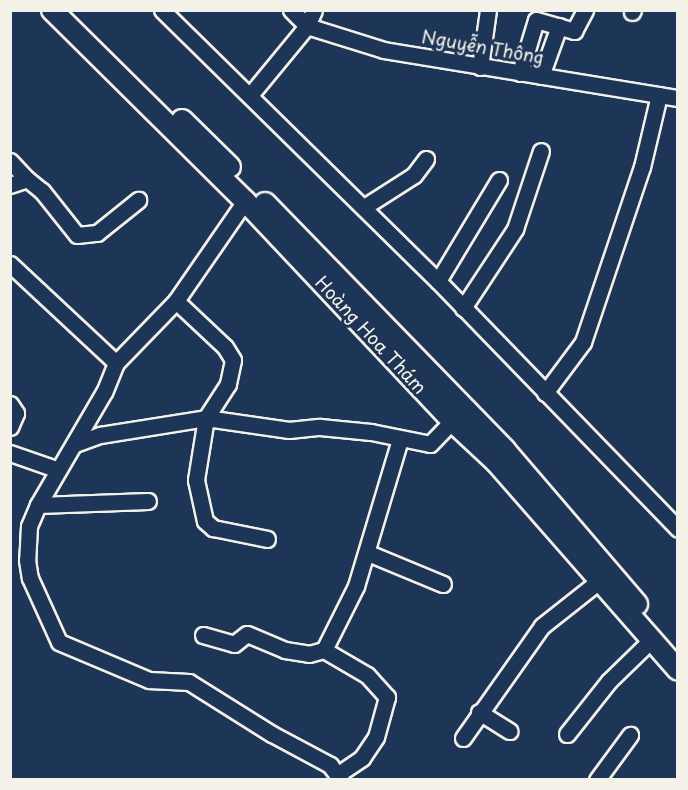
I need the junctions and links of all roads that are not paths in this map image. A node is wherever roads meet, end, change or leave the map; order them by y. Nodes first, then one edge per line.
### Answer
1 (52, 10) edge
2 (70, 10) edge
3 (162, 10) edge
4 (291, 10) edge
5 (314, 10) edge
6 (489, 10) edge
7 (585, 10) edge
8 (307, 26) junction
9 (559, 26) junction
10 (480, 67) junction
11 (520, 73) junction
12 (541, 76) junction
13 (251, 94) junction
14 (659, 95) junction
15 (678, 98) edge
16 (542, 152) dead end
17 (426, 159) dead end
18 (10, 161) edge
19 (27, 180) junction
20 (499, 180) dead end
21 (10, 185) edge
22 (249, 196) junction
23 (138, 200) dead end
24 (364, 207) junction
25 (10, 264) edge
26 (438, 281) junction
27 (176, 301) junction
28 (463, 308) junction
29 (116, 363) junction
30 (545, 393) junction
31 (10, 404) edge
32 (206, 418) junction
33 (452, 421) junction
34 (10, 427) edge
35 (400, 440) junction
36 (75, 444) junction
37 (11, 451) edge
38 (56, 469) junction
39 (148, 501) dead end
40 (38, 505) junction
41 (678, 529) edge
42 (267, 539) dead end
43 (368, 553) junction
44 (599, 581) junction
45 (443, 584) dead end
46 (203, 635) dead end
47 (651, 640) junction
48 (324, 650) junction
49 (678, 651) edge
50 (678, 670) edge
51 (479, 712) junction
52 (509, 731) dead end
53 (567, 734) dead end
54 (630, 735) dead end
55 (463, 738) dead end
56 (340, 776) edge
57 (597, 780) edge

1 - 22 main road, Hoàng Hoa Thám
2 - 22 main road, Hoàng Hoa Thám
3 - 13 street
4 - 8 street, Nguyễn Thông
5 - 8 street
6 - 10 street
7 - 9 street
8 - 10 street, Nguyễn Thông
8 - 13 street
9 - 11 street
9 - 12 street
10 - 11 street, Nguyễn Thông
11 - 12 street, Nguyễn Thông
12 - 14 street, Nguyễn Thông
13 - 24 street
14 - 15 street, Nguyễn Thông
14 - 30 street
16 - 28 street
17 - 24 street
18 - 19 street
19 - 21 street
19 - 23 street
20 - 26 street
22 - 27 street
22 - 33 main road, Hoàng Hoa Thám
22 - 49 main road, Hoàng Hoa Thám
24 - 26 street
25 - 29 street
26 - 28 street
27 - 29 street
27 - 32 street
28 - 30 street
29 - 36 street
30 - 41 street
31 - 34 street
32 - 35 street
32 - 36 street
32 - 42 street
33 - 35 street
33 - 44 main road, Hoàng Hoa Thám
35 - 43 street
36 - 38 street
37 - 38 street
38 - 40 street
39 - 40 street
40 - 56 street
43 - 45 street
43 - 48 street
44 - 47 main road, Hoàng Hoa Thám
44 - 51 street
46 - 48 street
47 - 50 main road, Hoàng Hoa Thám
47 - 53 street
48 - 56 street
51 - 52 street
51 - 55 street
54 - 57 street

